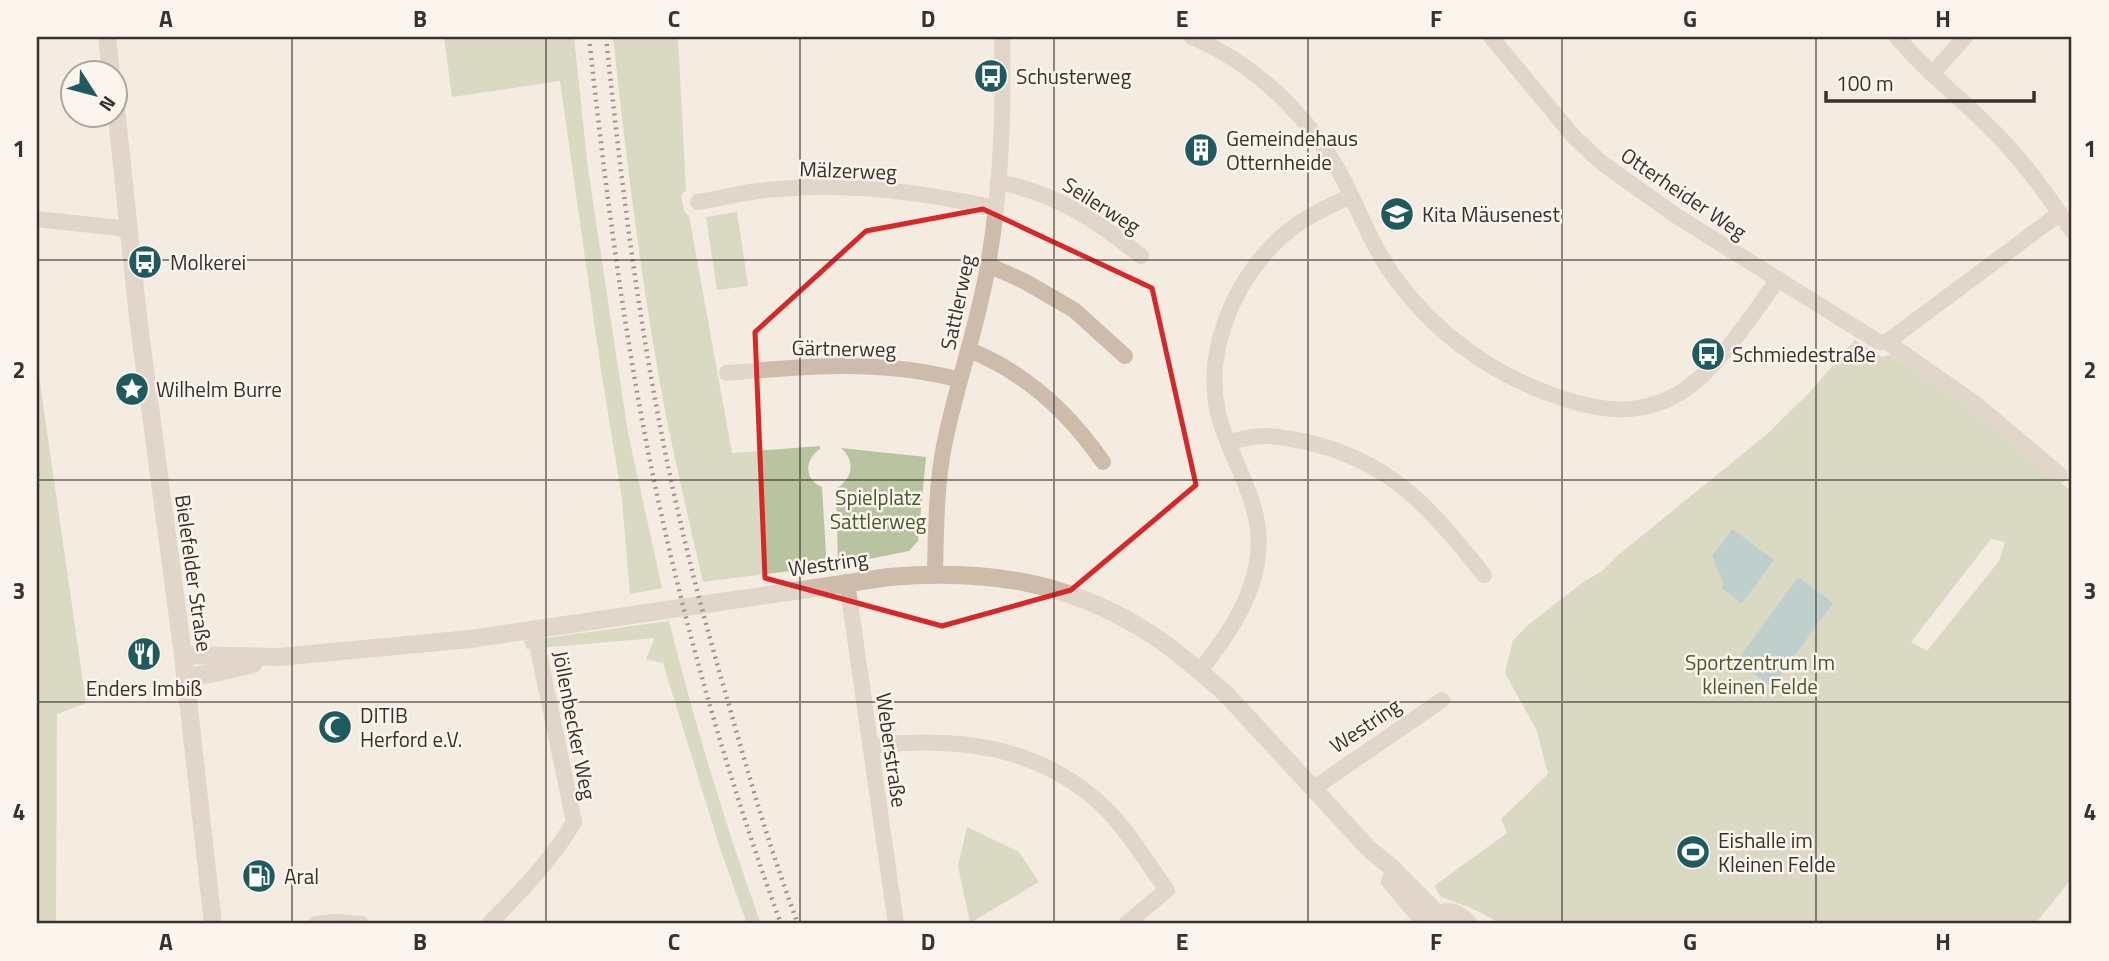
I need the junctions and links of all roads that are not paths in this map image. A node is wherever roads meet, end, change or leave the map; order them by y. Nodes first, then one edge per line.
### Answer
1 (107, 37) edge
2 (1002, 37) edge
3 (1192, 37) edge
4 (1491, 37) edge
5 (1897, 37) edge
6 (1965, 37) edge
7 (109, 60) edge
8 (1932, 74) junction
9 (118, 130) edge
10 (998, 182) junction
11 (1350, 196) junction
12 (698, 202) dead end
13 (996, 208) junction
14 (2060, 214) junction
15 (37, 219) edge
16 (129, 229) junction
17 (2072, 231) edge
18 (1141, 256) dead end
19 (988, 265) junction
20 (1778, 279) junction
21 (1887, 342) junction
22 (969, 350) junction
23 (1125, 356) dead end
24 (727, 373) dead end
25 (960, 380) junction
26 (1229, 443) junction
27 (1102, 462) dead end
28 (2060, 475) dead end
29 (935, 573) junction
30 (1485, 575) dead end
31 (847, 582) junction
32 (534, 630) junction
33 (183, 655) junction
34 (279, 657) junction
35 (1200, 671) junction
36 (185, 677) junction
37 (1442, 700) dead end
38 (870, 746) junction
39 (1314, 788) junction
40 (1430, 921) edge
41 (213, 924) edge
42 (316, 924) edge
43 (361, 924) edge
44 (489, 924) edge
45 (896, 924) edge
46 (1126, 924) edge
47 (1469, 924) edge

1 - 7 street
2 - 10 street, Sattlerweg
3 - 11 street
4 - 20 street, Otterheider Weg
5 - 8 street
6 - 8 street
8 - 14 street
9 - 16 street, Bielefelder Straße
10 - 13 street, Sattlerweg
10 - 18 street, Seilerweg
11 - 20 street
11 - 26 street
12 - 13 street, Mälzerweg
13 - 19 street, Sattlerweg
14 - 17 street
14 - 21 street
15 - 16 street
16 - 33 street, Bielefelder Straße
19 - 22 street, Sattlerweg
19 - 23 street
20 - 21 street, Otterheider Weg
21 - 28 street, Otterheider Weg
22 - 25 street, Sattlerweg
22 - 27 street
24 - 25 street, Gärtnerweg
25 - 29 street, Sattlerweg
26 - 30 street
26 - 35 street
29 - 31 street, Westring
29 - 35 street, Westring
31 - 32 street, Westring
31 - 38 street, Weberstraße
32 - 34 street, Westring
32 - 44 street, Jöllenbecker Weg
33 - 34 street, Westring
33 - 36 street, Bielefelder Straße
34 - 36 street, Westring
35 - 39 street, Westring
36 - 41 street, Bielefelder Straße
37 - 39 street, Westring
38 - 45 street, Weberstraße
38 - 46 street
39 - 40 street, Westring
40 - 47 street
42 - 43 street

